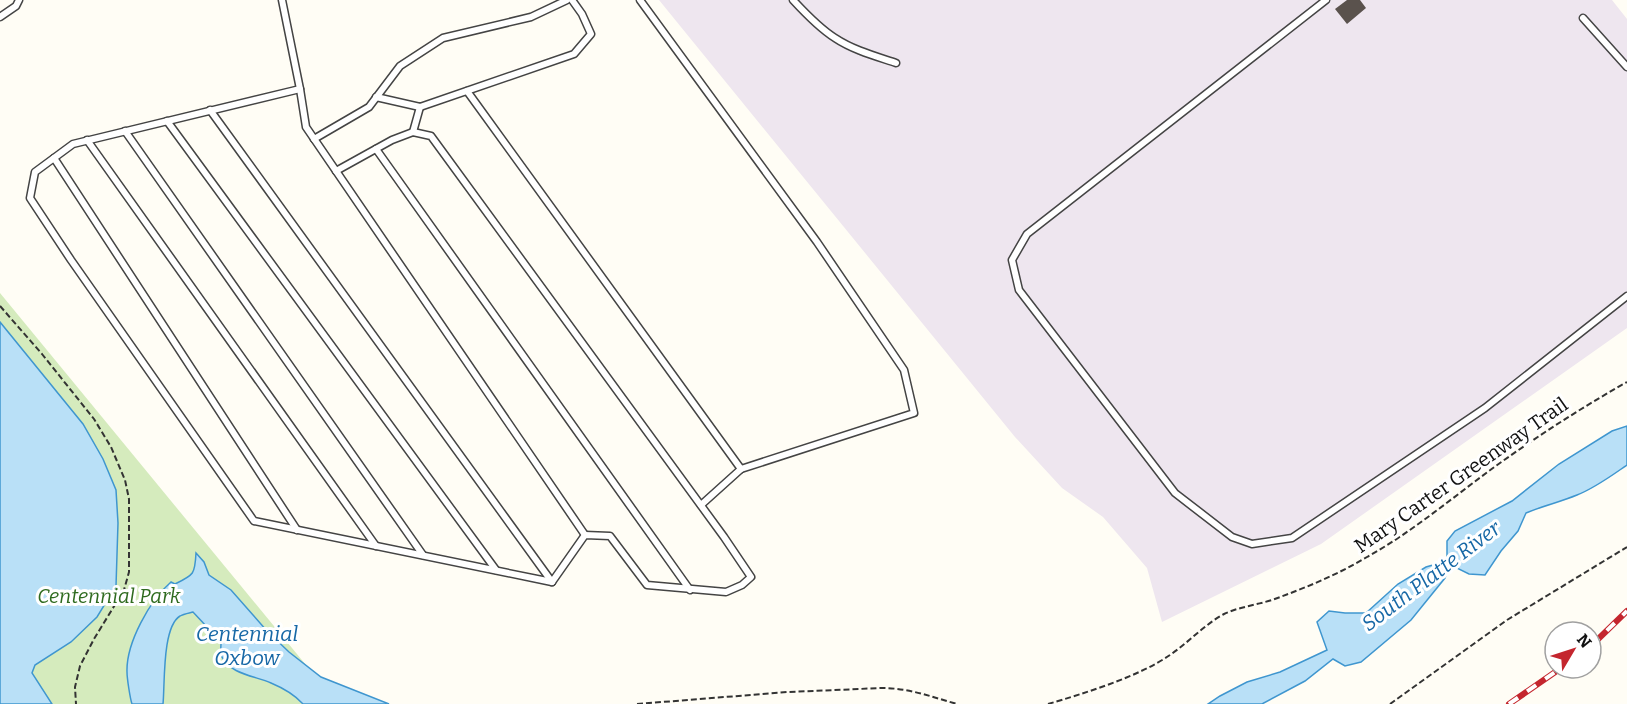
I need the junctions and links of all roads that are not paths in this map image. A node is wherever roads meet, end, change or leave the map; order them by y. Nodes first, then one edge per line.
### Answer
1 (19, 0) edge
2 (282, 0) edge
3 (570, 0) edge
4 (640, 0) edge
5 (793, 0) edge
6 (1326, 0) edge
7 (0, 17) edge
8 (1583, 18) dead end
9 (896, 63) dead end
10 (1627, 67) edge
11 (300, 89) junction
12 (467, 91) junction
13 (376, 97) junction
14 (420, 107) junction
15 (210, 110) junction
16 (167, 121) junction
17 (125, 131) junction
18 (413, 132) junction
19 (314, 139) junction
20 (87, 140) junction
21 (376, 148) junction
22 (54, 158) junction
23 (336, 171) junction
24 (1627, 296) edge
25 (741, 469) junction
26 (701, 505) junction
27 (297, 530) junction
28 (585, 535) junction
29 (376, 546) junction
30 (423, 556) junction
31 (496, 570) junction
32 (552, 582) junction
33 (690, 590) junction

1 - 7 lane
2 - 11 lane
3 - 12 lane
3 - 13 lane
4 - 25 lane
5 - 9 lane
6 - 24 lane
8 - 10 lane
11 - 15 lane
11 - 19 lane
12 - 14 lane
12 - 25 lane
13 - 14 lane
13 - 19 lane
14 - 18 lane
15 - 16 lane
15 - 32 lane
16 - 17 lane
16 - 31 lane
17 - 20 lane
17 - 30 lane
18 - 21 lane
18 - 26 lane
19 - 23 lane
20 - 22 lane
20 - 29 lane
21 - 23 lane
21 - 33 lane
22 - 27 lane
22 - 27 lane
23 - 28 lane
25 - 26 lane
26 - 33 lane
27 - 29 lane
28 - 32 lane
28 - 33 lane
29 - 30 lane
30 - 31 lane
31 - 32 lane

